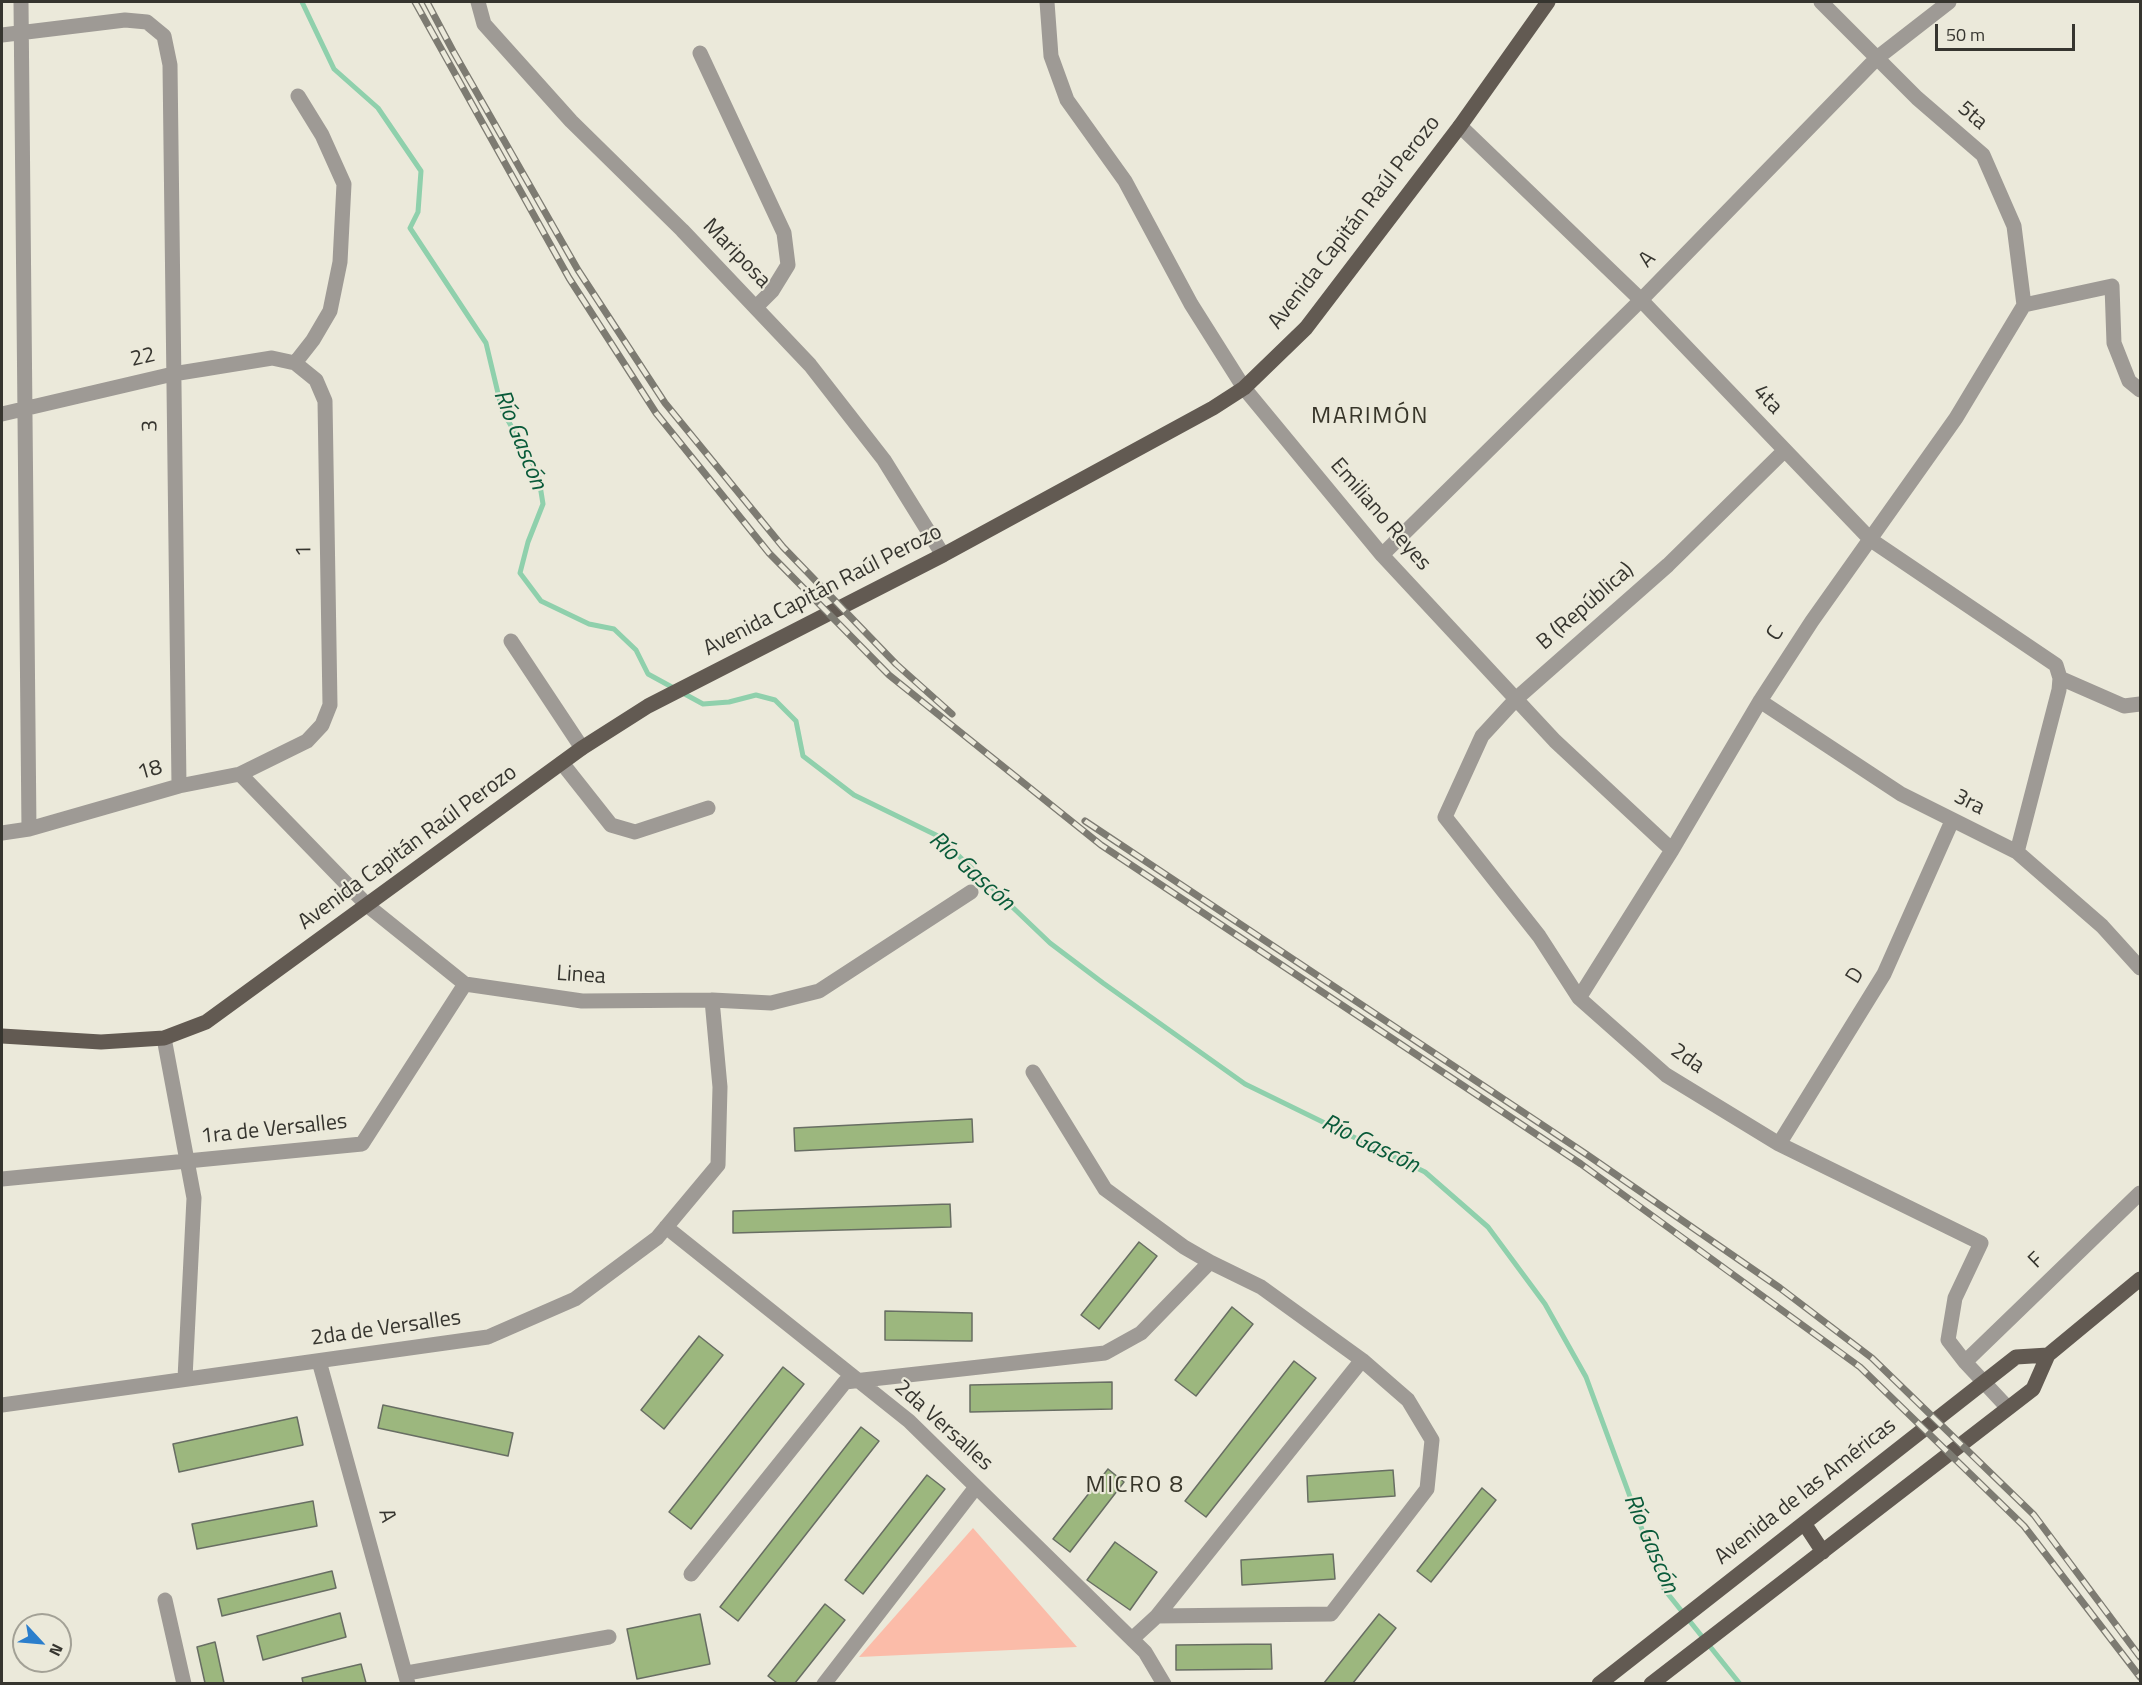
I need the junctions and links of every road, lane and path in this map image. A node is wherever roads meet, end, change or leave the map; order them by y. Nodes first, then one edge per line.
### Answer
1 (21, 2) edge
2 (478, 2) edge
3 (1047, 2) edge
4 (1548, 2) edge
5 (1821, 2) edge
6 (1949, 2) edge
7 (20, 31) junction
8 (2, 35) edge
9 (700, 53) dead end
10 (1877, 58) junction
11 (298, 96) dead end
12 (1460, 126) junction
13 (1641, 300) junction
14 (2024, 304) junction
15 (756, 307) junction
16 (296, 363) junction
17 (173, 374) junction
18 (1244, 388) junction
19 (2140, 390) edge
20 (23, 409) junction
21 (2, 414) edge
22 (1784, 451) junction
23 (1871, 540) junction
24 (943, 555) junction
25 (1382, 555) junction
26 (511, 641) dead end
27 (2061, 678) junction
28 (1516, 698) junction
29 (1760, 701) junction
30 (2140, 704) edge
31 (307, 741) joint
32 (582, 748) junction
33 (562, 763) junction
34 (240, 774) junction
35 (179, 786) junction
36 (708, 808) dead end
37 (1445, 816) joint
38 (1952, 820) junction
39 (29, 829) junction
40 (2, 833) edge
41 (1672, 850) junction
42 (2017, 852) junction
43 (971, 892) dead end
44 (368, 906) junction
45 (2140, 968) edge
46 (465, 984) junction
47 (1579, 998) junction
48 (712, 1000) junction
49 (2, 1036) edge
50 (164, 1038) junction
51 (1033, 1072) dead end
52 (1779, 1144) junction
53 (186, 1162) junction
54 (2, 1179) edge
55 (2140, 1193) edge
56 (666, 1227) junction
57 (1210, 1262) junction
58 (2140, 1279) edge
59 (2048, 1355) junction
60 (1362, 1360) junction
61 (319, 1361) junction
62 (1965, 1362) junction
63 (185, 1378) junction
64 (856, 1380) junction
65 (1983, 1381) junction
66 (2, 1405) edge
67 (2008, 1408) junction
68 (976, 1487) junction
69 (1804, 1523) junction
70 (1823, 1552) junction
71 (691, 1574) dead end
72 (165, 1600) dead end
73 (1157, 1616) junction
74 (609, 1637) dead end
75 (1132, 1639) junction
76 (408, 1678) edge
77 (184, 1683) edge
78 (824, 1683) edge
79 (1164, 1683) edge
80 (1599, 1683) edge
81 (1652, 1683) edge

1 - 7 street
2 - 15 street, Mariposa
3 - 18 street, Emiliano Reyes
4 - 12 main road, Avenida Capitán Raúl Perozo
5 - 10 street, 5ta
6 - 10 street, A
7 - 8 street, 3
7 - 17 street, 3
7 - 20 street
9 - 15 street
10 - 13 street, A
10 - 14 street, 5ta
11 - 16 street
12 - 13 street, 4ta
12 - 18 main road, Avenida Capitán Raúl Perozo
13 - 22 street, 4ta
13 - 25 street, A
14 - 19 street
14 - 23 street, C
15 - 24 street, Mariposa
16 - 17 street, 22
16 - 31 street, 1
17 - 20 street, 22
17 - 35 street, 3
18 - 24 main road, Avenida Capitán Raúl Perozo
18 - 25 street, Emiliano Reyes
20 - 21 street, 22
20 - 39 street
22 - 23 street, 4ta
22 - 28 street, B (República)
23 - 27 street, 4ta
23 - 29 street, C
24 - 32 main road, Avenida Capitán Raúl Perozo
25 - 28 street, Emiliano Reyes
26 - 32 street
27 - 30 street
27 - 42 street
28 - 37 street, B (República)
28 - 41 street, Emiliano Reyes
29 - 38 street, 3ra
29 - 41 street, C
31 - 34 street, 18
32 - 33 main road, Avenida Capitán Raúl Perozo
33 - 36 street
33 - 44 main road, Avenida Capitán Raúl Perozo
34 - 35 street, 18
34 - 44 street
35 - 39 street, 18
37 - 47 street, 2da
38 - 42 street, 3ra
38 - 52 street, D
39 - 40 street, 18
41 - 47 street, C
42 - 45 street, 3ra
43 - 48 street, Linea
44 - 46 street
44 - 50 main road, Avenida Capitán Raúl Perozo
46 - 48 street, Linea
46 - 53 street, 1ra de Versalles
47 - 52 street, 2da
48 - 56 street, 2da de Versalles
49 - 50 main road, Avenida Capitán Raúl Perozo
50 - 53 street
51 - 57 street
52 - 62 street, 2da
53 - 54 street, 1ra de Versalles
53 - 63 street
55 - 62 street, F
56 - 61 street, 2da de Versalles
56 - 64 street, 2da Versalles
57 - 60 street
57 - 64 street
58 - 59 main road
59 - 65 main road, Avenida de las Américas
59 - 67 main road
60 - 73 street
60 - 73 street
61 - 63 street, 2da de Versalles
61 - 76 street, A
62 - 65 street
63 - 66 street, 2da de Versalles
64 - 68 street, 2da Versalles
64 - 71 street
65 - 67 street
65 - 69 main road, Avenida de las Américas
67 - 70 main road
68 - 75 street, 2da Versalles
68 - 78 street
69 - 70 main road
69 - 80 main road, Avenida de las Américas
70 - 81 main road
72 - 77 street
73 - 75 street
74 - 76 street
75 - 79 street, 2da Versalles

